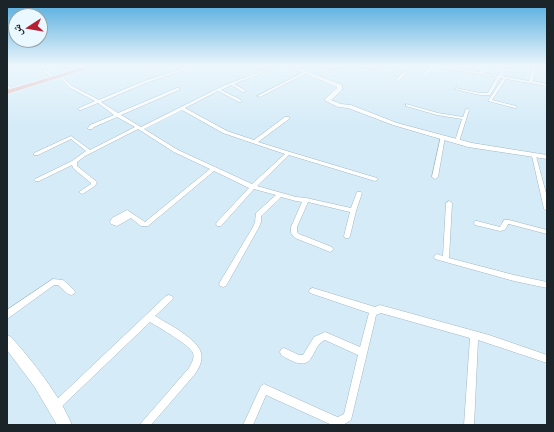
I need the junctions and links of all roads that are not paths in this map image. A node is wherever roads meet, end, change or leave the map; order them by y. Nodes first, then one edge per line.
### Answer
1 (26, 86) edge
2 (70, 86) edge
3 (138, 86) edge
4 (226, 86) edge
5 (235, 86) edge
6 (279, 86) edge
7 (337, 86) edge
8 (496, 86) edge
9 (498, 86) edge
10 (178, 89) dead end
11 (456, 89) dead end
12 (218, 90) junction
13 (10, 91) edge
14 (244, 91) dead end
15 (259, 96) dead end
16 (98, 101) junction
17 (240, 102) dead end
18 (408, 105) dead end
19 (515, 107) dead end
20 (182, 108) junction
21 (80, 109) dead end
22 (467, 110) dead end
23 (116, 114) junction
24 (286, 118) dead end
25 (463, 118) junction
26 (90, 128) dead end
27 (139, 129) junction
28 (444, 137) junction
29 (457, 141) junction
30 (255, 142) junction
31 (90, 152) junction
32 (288, 153) junction
33 (36, 154) dead end
34 (534, 156) junction
35 (547, 157) edge
36 (74, 162) junction
37 (213, 169) junction
38 (435, 177) dead end
39 (37, 180) dead end
40 (375, 180) dead end
41 (253, 187) junction
42 (82, 192) dead end
43 (359, 192) dead end
44 (279, 195) junction
45 (306, 200) junction
46 (449, 203) dead end
47 (547, 209) edge
48 (353, 211) junction
49 (131, 215) dead end
50 (477, 222) dead end
51 (219, 224) dead end
52 (547, 232) edge
53 (347, 236) dead end
54 (330, 249) dead end
55 (438, 257) dead end
56 (446, 259) junction
57 (223, 284) dead end
58 (547, 285) edge
59 (313, 291) dead end
60 (71, 292) dead end
61 (169, 298) dead end
62 (375, 311) junction
63 (7, 315) edge
64 (149, 317) junction
65 (474, 335) junction
66 (9, 347) edge
67 (284, 352) dead end
68 (363, 353) junction
69 (547, 359) edge
70 (55, 407) junction
71 (65, 425) edge
72 (145, 425) edge
73 (248, 425) edge
74 (469, 425) edge

1 - 13 main road
2 - 16 street
3 - 16 street
4 - 12 street
5 - 14 street
6 - 15 street
7 - 28 street
8 - 11 street
9 - 19 street
10 - 23 street
12 - 17 street
12 - 20 street
16 - 21 street
16 - 23 street
18 - 25 street
20 - 27 street
20 - 30 street
22 - 25 street
23 - 26 street
23 - 27 street
24 - 30 street
25 - 29 street
27 - 31 street
27 - 37 street
28 - 29 street
28 - 38 street
29 - 34 street
30 - 32 street
31 - 33 street
31 - 36 street
32 - 40 street
32 - 41 street
34 - 35 street
34 - 47 street
36 - 39 street
36 - 42 street
37 - 41 street
37 - 49 street
41 - 44 street
41 - 51 street
43 - 48 street
44 - 45 street
44 - 57 street
45 - 48 street
45 - 54 street
46 - 56 street
48 - 53 street
50 - 52 street
55 - 56 street
56 - 58 street
59 - 62 street
60 - 63 street
61 - 64 street
62 - 65 street
62 - 68 street
64 - 70 street
64 - 72 street
65 - 69 street
65 - 74 street
66 - 70 street
67 - 68 street
68 - 73 street
70 - 71 street

